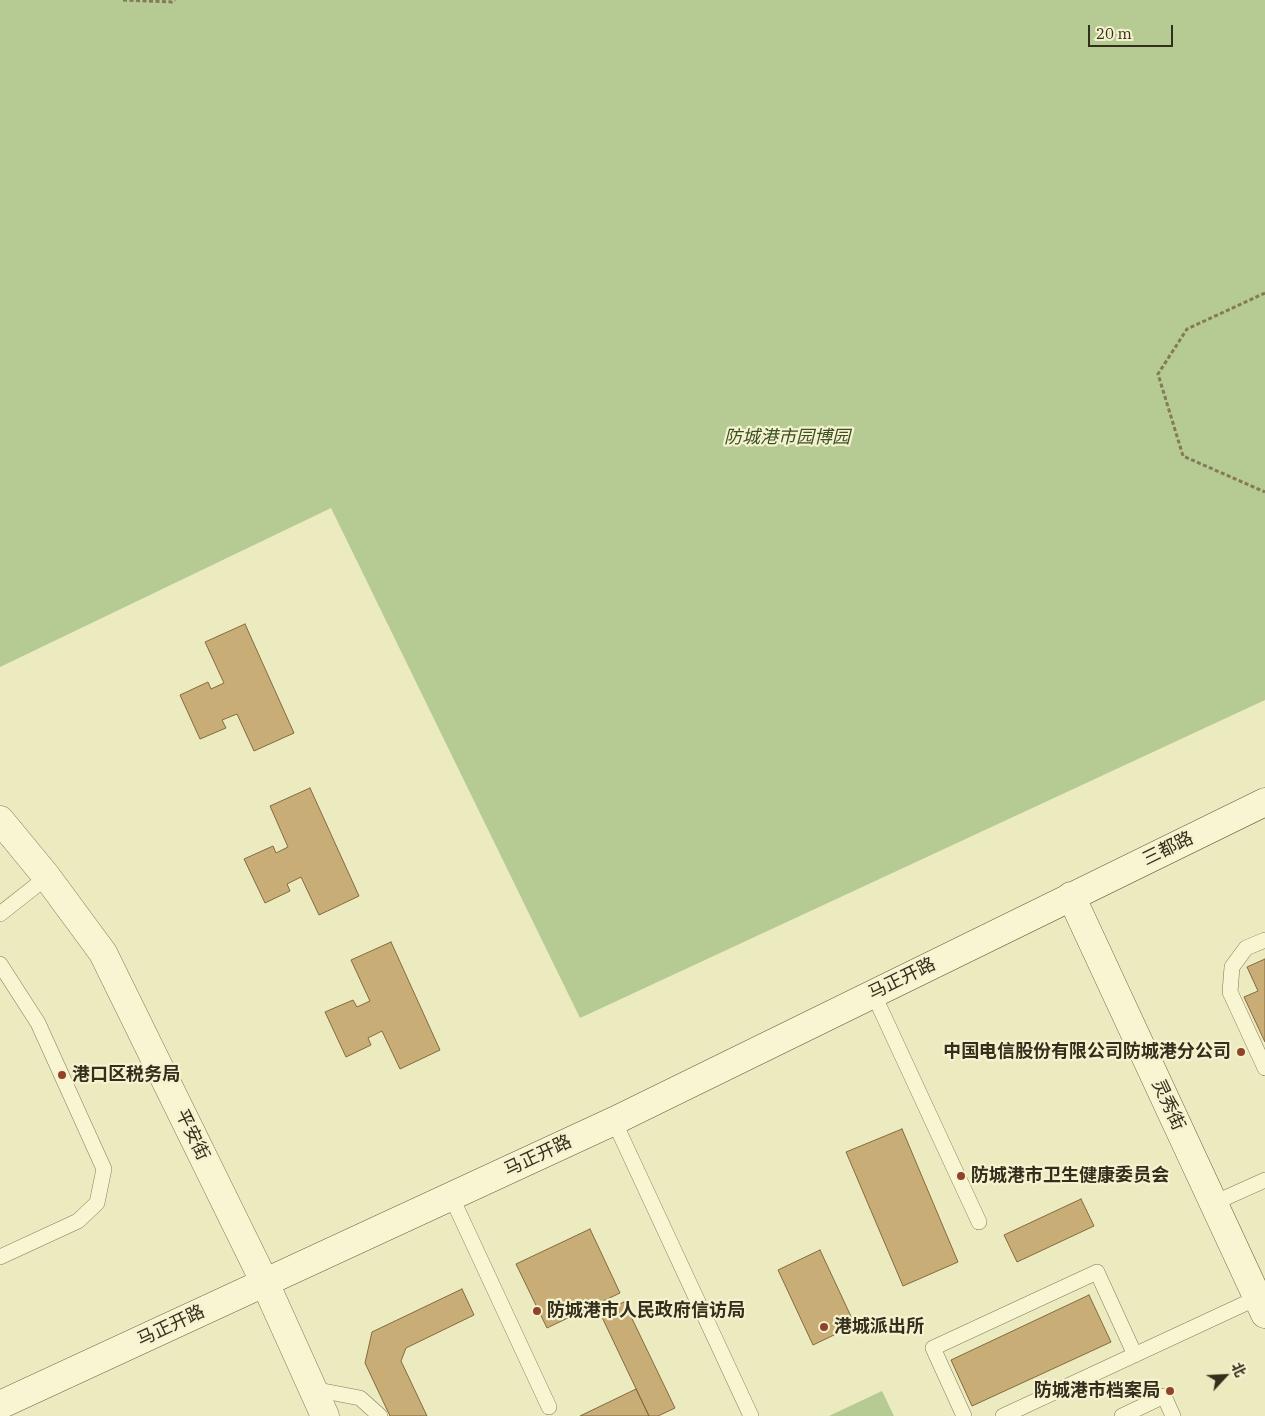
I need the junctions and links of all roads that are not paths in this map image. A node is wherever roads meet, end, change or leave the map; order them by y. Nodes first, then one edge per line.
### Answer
1 (1265, 802) edge
2 (0, 820) edge
3 (47, 877) junction
4 (1071, 896) junction
5 (0, 914) edge
6 (1265, 940) edge
7 (0, 964) edge
8 (873, 993) junction
9 (1265, 1068) edge
10 (614, 1121) junction
11 (1265, 1180) edge
12 (451, 1196) junction
13 (1214, 1203) junction
14 (979, 1222) dead end
15 (0, 1257) edge
16 (265, 1283) junction
17 (1261, 1306) edge
18 (1135, 1355) junction
19 (313, 1389) junction
20 (0, 1405) edge
21 (550, 1407) dead end
22 (326, 1416) edge
23 (380, 1416) edge
24 (751, 1416) edge
25 (964, 1416) edge
26 (1003, 1416) edge
27 (1122, 1416) edge
28 (1173, 1416) edge

1 - 4 main road, 三都路
2 - 3 main road, 平安街
3 - 5 lane
3 - 16 main road, 平安街
4 - 8 main road, 马正开路
4 - 13 main road, 灵秀街
6 - 9 lane
7 - 15 lane
8 - 10 main road, 马正开路
8 - 14 lane
10 - 12 main road, 马正开路
10 - 24 lane
11 - 13 lane
12 - 16 main road, 马正开路
12 - 21 lane
13 - 17 main road, 灵秀街
16 - 19 main road, 平安街
16 - 20 main road, 马正开路
17 - 18 lane
18 - 25 lane
18 - 26 lane
19 - 22 main road, 平安街
19 - 23 lane
27 - 28 lane

